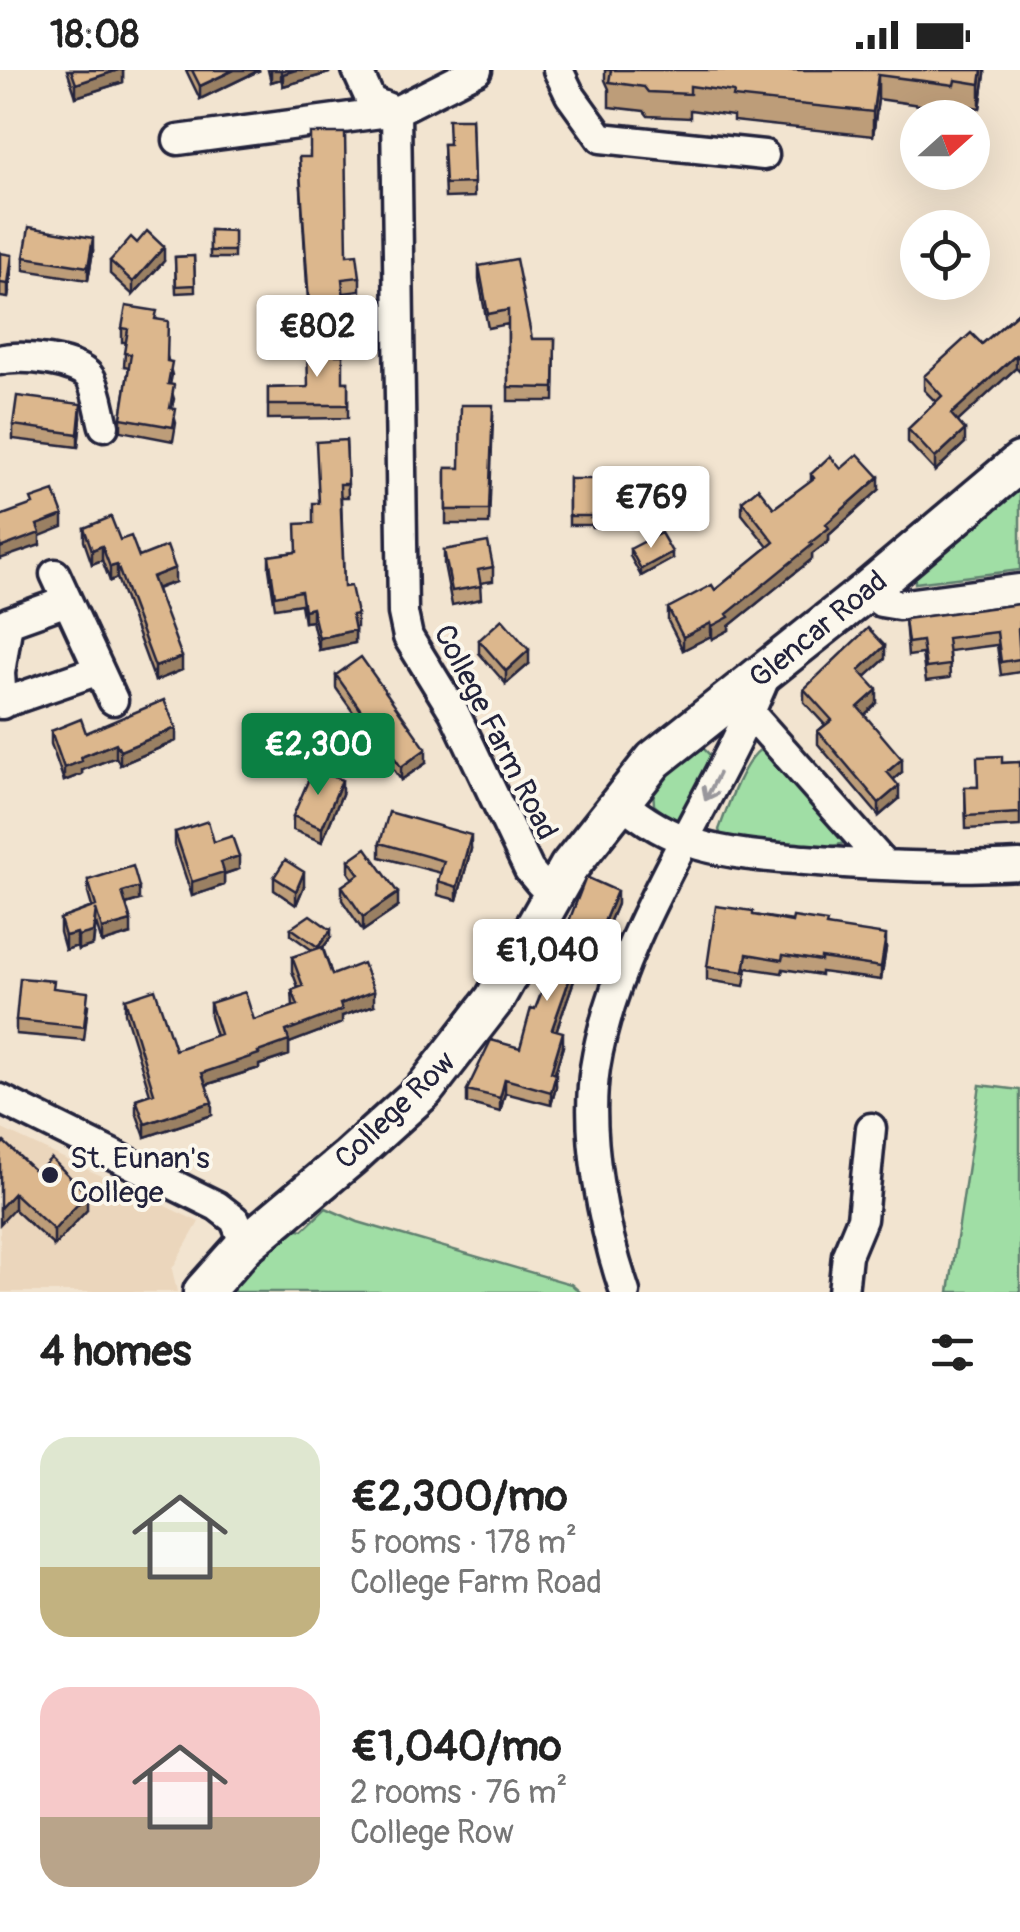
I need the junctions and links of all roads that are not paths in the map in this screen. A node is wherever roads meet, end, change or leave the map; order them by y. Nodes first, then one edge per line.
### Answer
1 (356, 70) edge
2 (477, 70) edge
3 (558, 70) edge
4 (396, 111) junction
5 (178, 140) dead end
6 (764, 155) dead end
7 (0, 360) edge
8 (104, 426) dead end
9 (1020, 462) edge
10 (55, 574) dead end
11 (868, 590) junction
12 (1020, 590) edge
13 (68, 601) junction
14 (99, 670) junction
15 (768, 670) junction
16 (113, 700) dead end
17 (1, 704) edge
18 (699, 722) junction
19 (759, 723) junction
20 (733, 746) junction
21 (619, 800) junction
22 (686, 840) junction
23 (885, 864) junction
24 (1020, 864) edge
25 (554, 890) junction
26 (0, 1099) edge
27 (872, 1128) dead end
28 (245, 1245) junction
29 (202, 1292) edge
30 (625, 1292) edge
31 (843, 1292) edge

1 - 4 street
2 - 4 street
3 - 6 street
4 - 5 street
4 - 25 street, College Farm Road
7 - 8 street
9 - 11 street, Glencar Road
10 - 13 street
11 - 12 street
11 - 15 street, Glencar Road
13 - 14 street
13 - 17 street
14 - 16 street
14 - 17 street
15 - 18 street, Glencar Road
15 - 19 street
18 - 20 street
18 - 21 street, Glencar Road
19 - 20 street
19 - 23 street
20 -> 22 street
21 - 22 street
21 - 25 street, College Row
22 - 23 street
22 - 30 street
23 - 24 street
25 - 28 street, College Row
26 - 28 street
27 - 31 street
28 - 29 street, College Row

